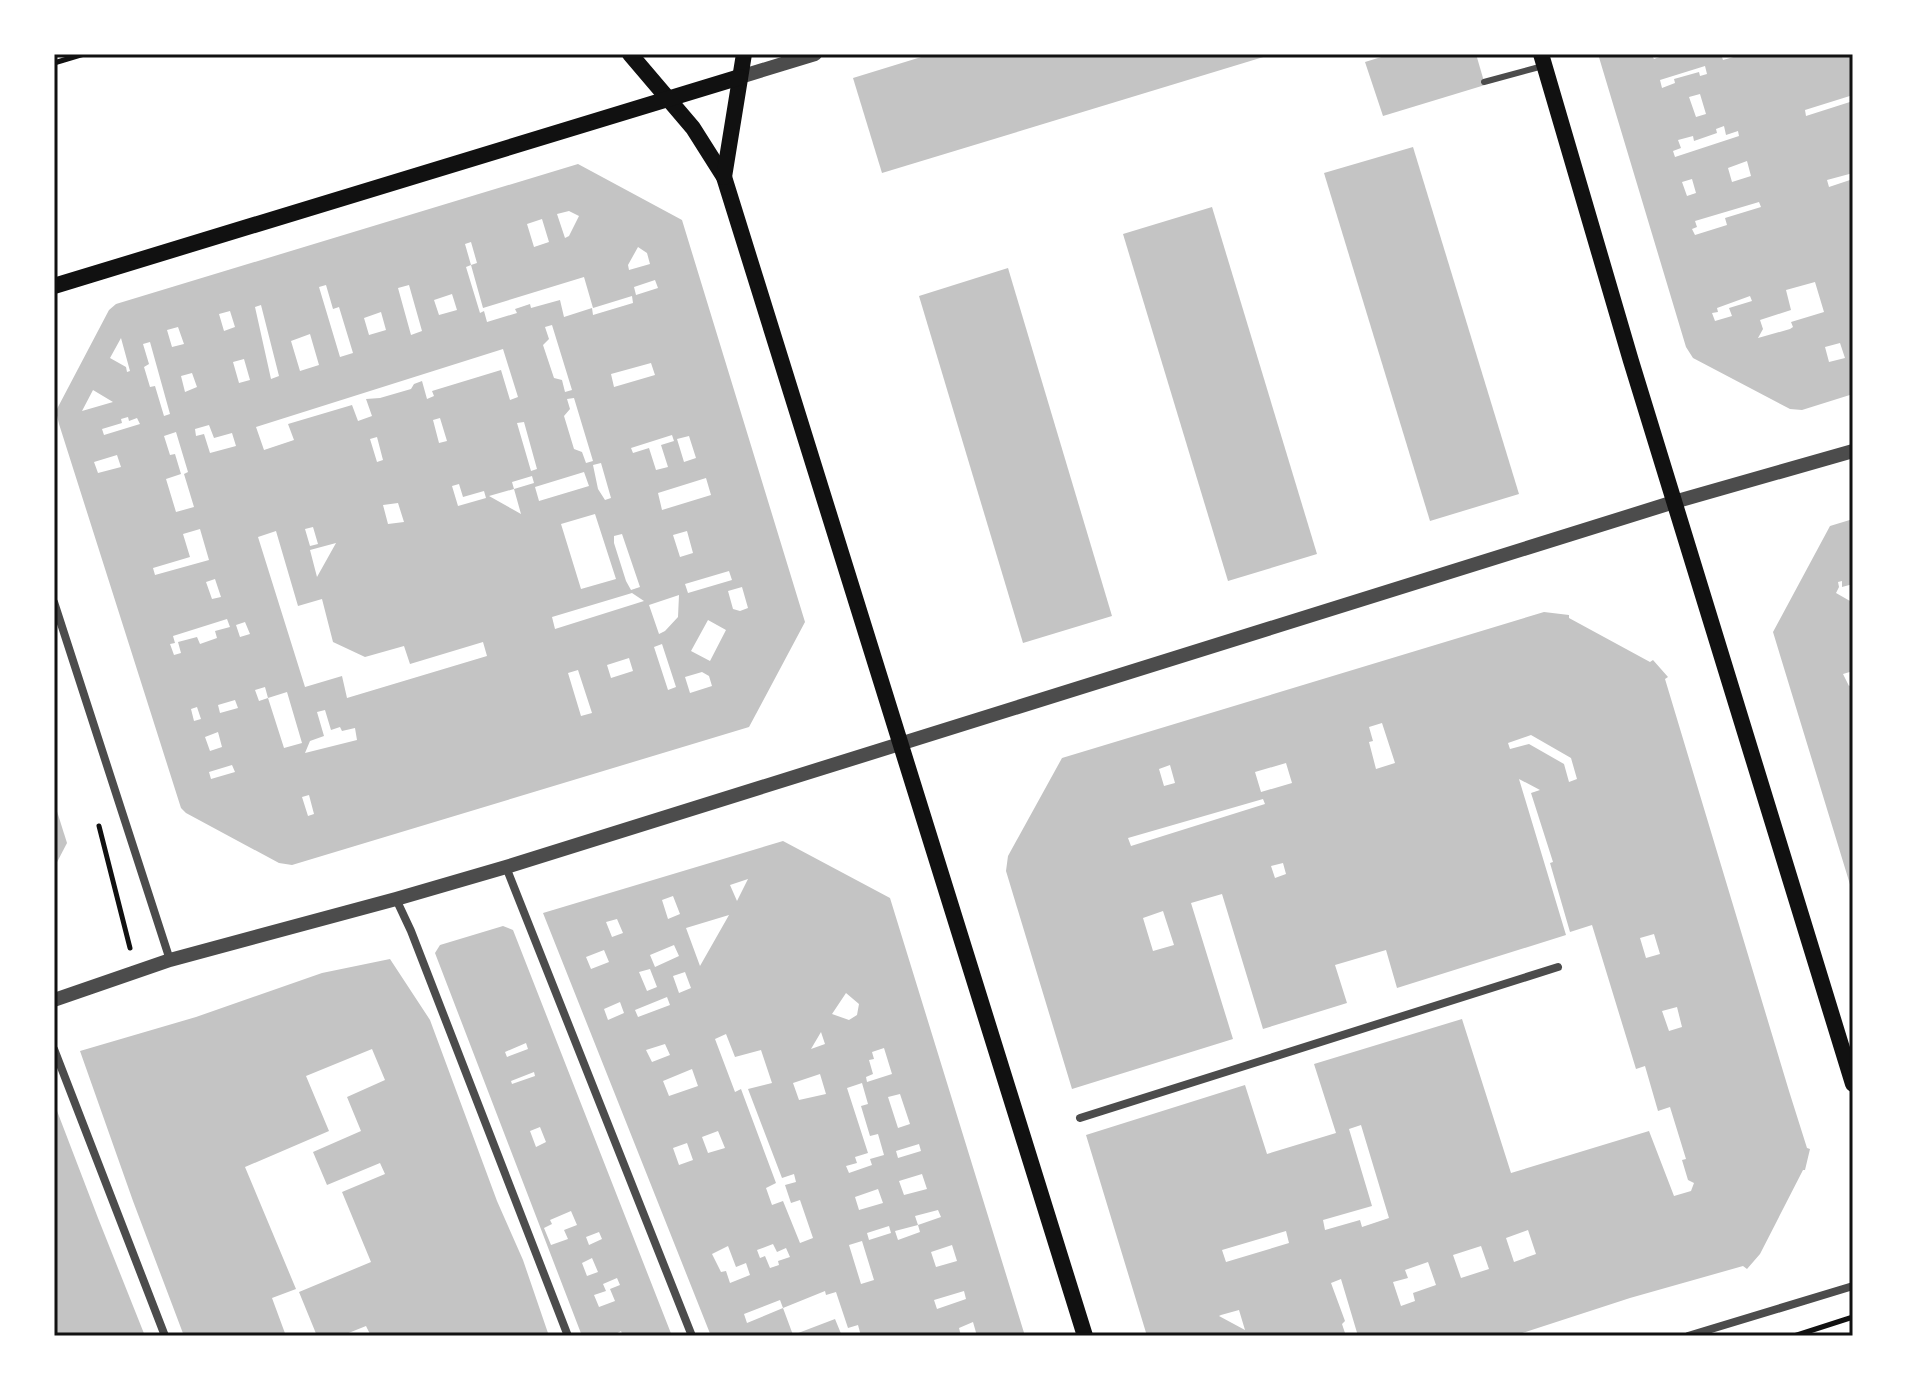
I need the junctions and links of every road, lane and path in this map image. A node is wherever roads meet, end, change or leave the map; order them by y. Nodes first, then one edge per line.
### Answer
1 (84, 54) edge
2 (630, 54) edge
3 (744, 54) edge
4 (815, 54) edge
5 (1543, 60) edge
6 (54, 63) edge
7 (740, 77) junction
8 (1484, 82) dead end
9 (669, 98) junction
10 (724, 177) junction
11 (54, 286) edge
12 (1853, 451) edge
13 (1674, 502) junction
14 (54, 602) edge
15 (900, 743) junction
16 (98, 817) dead end
17 (506, 867) junction
18 (396, 899) junction
19 (170, 960) junction
20 (1558, 967) dead end
21 (136, 972) junction
22 (54, 1000) edge
23 (54, 1049) edge
24 (1853, 1084) edge
25 (1080, 1118) dead end
26 (1853, 1286) edge
27 (1853, 1317) edge
28 (165, 1336) edge
29 (568, 1336) edge
30 (692, 1336) edge
31 (1085, 1336) edge
32 (1688, 1336) edge
33 (1794, 1336) edge

1 - 6 path
2 - 9 main road
3 - 7 main road
4 - 7 street
5 - 8 lane
5 - 13 main road
7 - 9 main road
7 - 10 main road
9 - 10 main road
9 - 11 main road
10 - 15 main road
12 - 13 street
13 - 15 street
13 - 24 main road
14 - 19 street
15 - 17 street
15 - 31 main road
16 - 21 path
17 - 18 street
17 - 30 street
18 - 19 street
18 - 29 street
19 - 21 street
20 - 25 street
21 - 22 street
23 - 28 street
26 - 32 street
27 - 33 path

